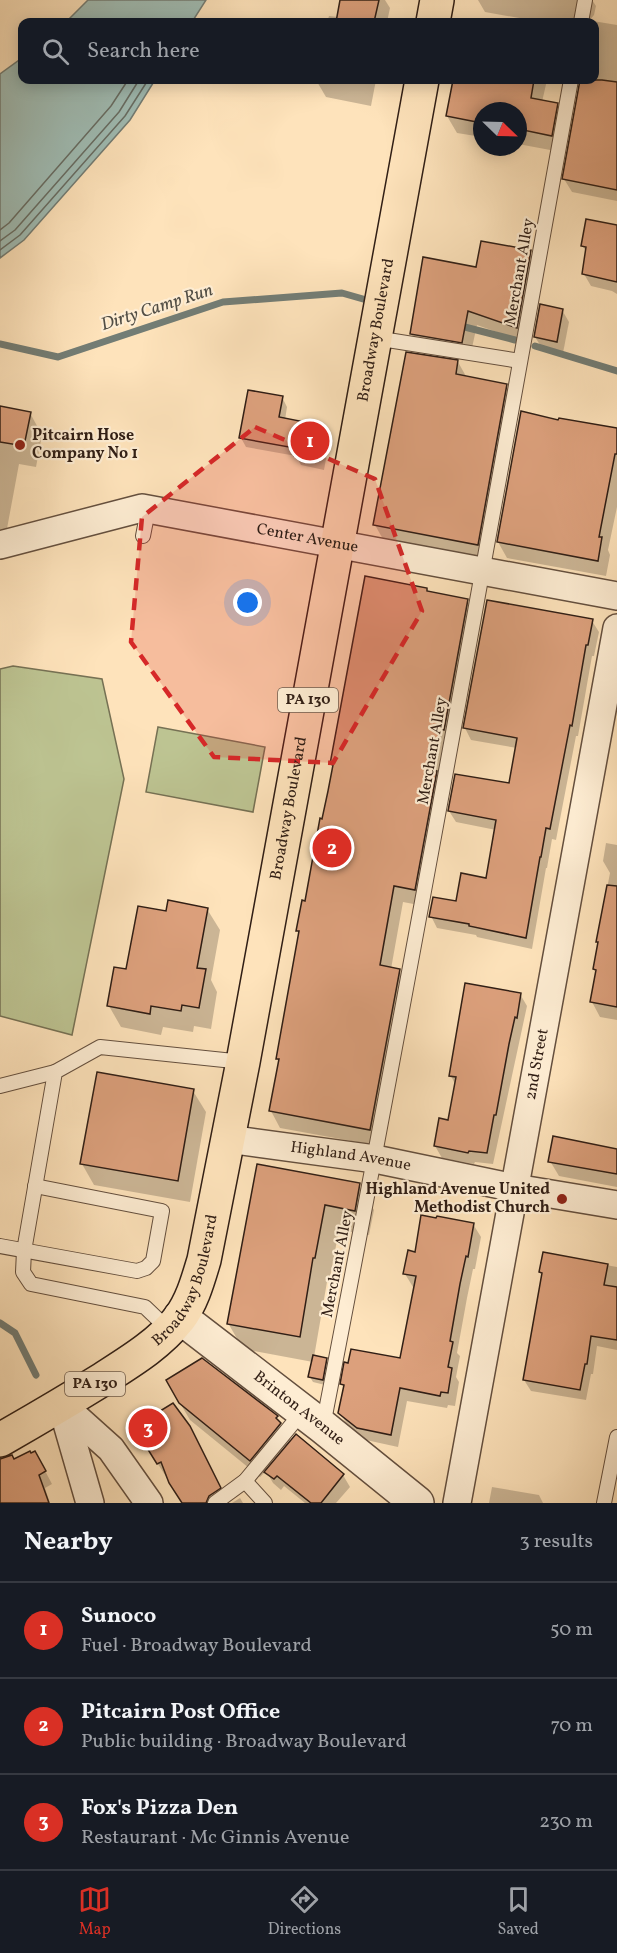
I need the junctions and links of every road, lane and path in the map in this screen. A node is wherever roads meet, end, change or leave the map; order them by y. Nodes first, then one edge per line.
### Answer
1 (437, 0) edge
2 (585, 0) edge
3 (434, 18) edge
4 (582, 18) edge
5 (421, 84) edge
6 (570, 84) edge
7 (375, 338) junction
8 (520, 362) junction
9 (148, 510) junction
10 (143, 536) dead end
11 (0, 545) edge
12 (337, 545) junction
13 (483, 572) junction
14 (617, 596) edge
15 (617, 628) edge
16 (613, 670) edge
17 (243, 1062) junction
18 (55, 1072) junction
19 (0, 1086) edge
20 (228, 1139) junction
21 (375, 1159) junction
22 (35, 1186) junction
23 (515, 1188) junction
24 (617, 1205) edge
25 (0, 1246) edge
26 (24, 1251) junction
27 (175, 1324) junction
28 (62, 1405) junction
29 (313, 1419) junction
30 (617, 1437) edge
31 (0, 1440) edge
32 (246, 1481) junction
33 (90, 1503) edge
34 (150, 1503) edge
35 (215, 1503) edge
36 (265, 1503) edge
37 (417, 1503) edge
38 (458, 1503) edge
39 (604, 1503) edge

1 - 3 main road
2 - 4 lane
5 - 7 main road, Broadway Boulevard / PA 130
6 - 8 lane, Merchant Alley
7 - 8 lane
7 - 12 main road, Broadway Boulevard / PA 130
8 - 13 lane, Merchant Alley
9 - 10 lane
9 - 11 street, Center Avenue
9 - 12 street, Center Avenue
12 - 13 street, Center Avenue
12 - 17 main road, Broadway Boulevard / PA 130
13 - 14 street, Center Avenue
13 - 21 lane, Merchant Alley
15 - 16 street, 2nd Street
16 - 23 street, 2nd Street
17 - 18 lane
17 - 20 main road, Broadway Boulevard / PA 130
18 - 19 lane
18 - 22 lane
20 - 21 street, Highland Avenue
20 - 27 main road, Broadway Boulevard / PA 130
21 - 23 street, Highland Avenue
21 - 29 lane, Merchant Alley
22 - 26 lane
22 - 26 lane
23 - 24 street, Highland Avenue
23 - 38 street, 2nd Street
25 - 26 lane
26 - 27 lane
27 - 28 main road, Broadway Boulevard / PA 130
27 - 29 street, Brinton Avenue
28 - 31 main road, Broadway Boulevard / PA 130
28 - 33 street
28 - 34 street
29 - 32 lane
29 - 37 street, Brinton Avenue
30 - 39 lane
32 - 35 lane
32 - 36 lane

